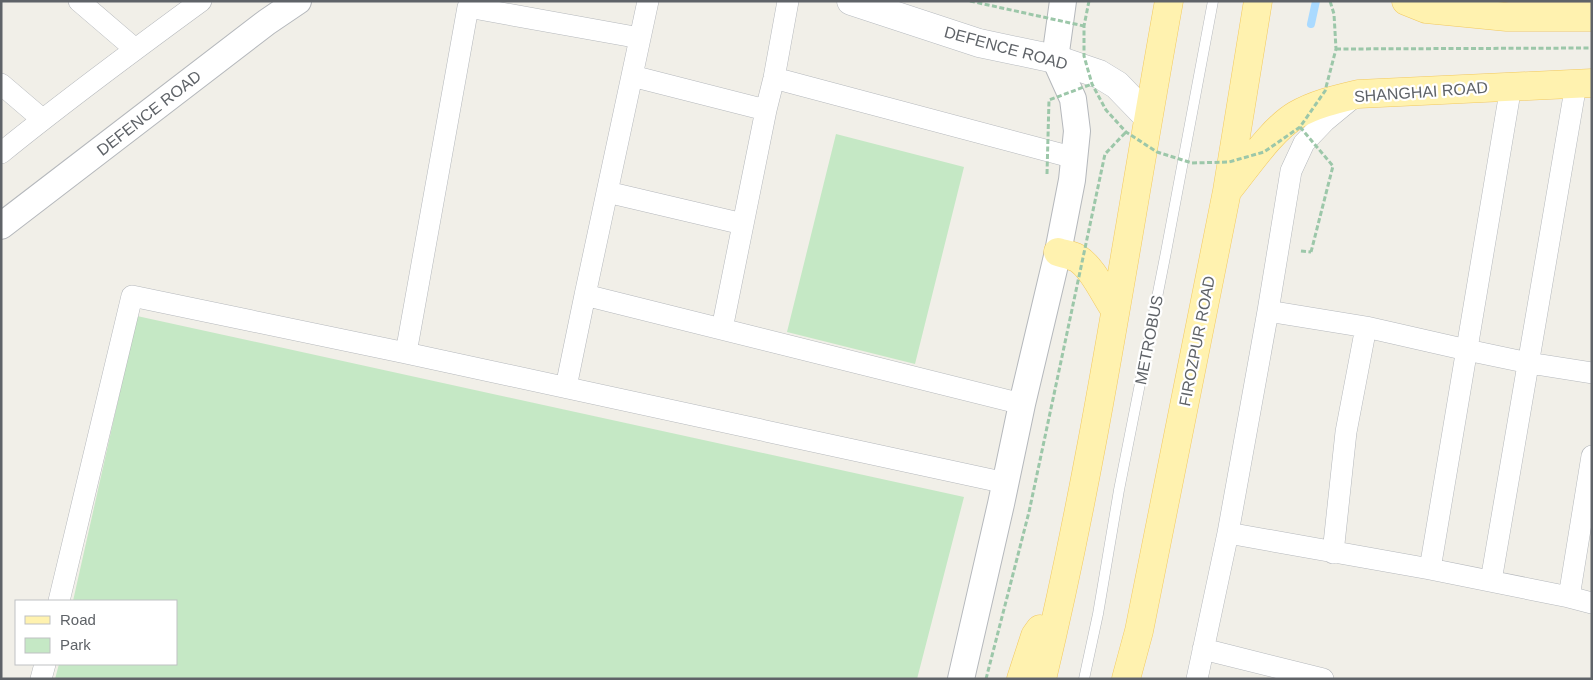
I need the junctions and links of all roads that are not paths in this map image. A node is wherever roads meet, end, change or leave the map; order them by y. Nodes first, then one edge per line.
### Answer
1 (79, 1) edge
2 (202, 1) edge
3 (298, 1) edge
4 (648, 1) edge
5 (788, 1) edge
6 (851, 1) edge
7 (1063, 1) edge
8 (1169, 1) edge
9 (1213, 1) edge
10 (1258, 1) edge
11 (1406, 1) edge
12 (467, 4) edge
13 (1592, 17) edge
14 (640, 38) junction
15 (135, 49) junction
16 (1055, 59) junction
17 (632, 76) junction
18 (774, 78) junction
19 (1, 84) edge
20 (1584, 84) edge
21 (1511, 86) junction
22 (1358, 94) junction
23 (766, 110) junction
24 (42, 119) junction
25 (1137, 125) junction
26 (1, 153) edge
27 (1075, 158) junction
28 (1227, 191) junction
29 (607, 192) junction
30 (743, 224) junction
31 (1, 226) edge
32 (1058, 252) junction
33 (585, 295) junction
34 (1115, 310) junction
35 (1268, 311) junction
36 (1366, 327) junction
37 (722, 329) junction
38 (1467, 350) junction
39 (406, 353) junction
40 (1529, 363) junction
41 (1592, 373) edge
42 (566, 387) junction
43 (1022, 404) junction
44 (1592, 456) edge
45 (1006, 483) junction
46 (1228, 533) junction
47 (1333, 553) junction
48 (1430, 569) junction
49 (1491, 581) junction
50 (1569, 597) junction
51 (59, 600) edge
52 (1060, 604) junction
53 (1592, 604) edge
54 (1139, 631) junction
55 (1203, 649) junction
56 (45, 665) edge
57 (41, 679) edge
58 (961, 679) edge
59 (1021, 679) edge
60 (1042, 679) edge
61 (1084, 679) edge
62 (1126, 679) edge
63 (1142, 679) edge
64 (1196, 679) edge
65 (1323, 679) edge

1 - 15 street
2 - 15 street
3 - 31 street, DEFENCE ROAD
4 - 14 street
5 - 18 street
6 - 16 main road, DEFENCE ROAD
7 - 16 street
8 - 25 main road
9 - 61 lane, METROBUS
10 - 28 main road, FIROZPUR ROAD
11 - 13 main road
12 - 14 street
12 - 39 street
14 - 17 street
15 - 24 street
16 - 25 main road, DEFENCE ROAD
16 - 27 street
17 - 23 street
17 - 29 street
18 - 23 street
18 - 27 street
19 - 24 street
20 - 21 main road, SHANGHAI ROAD
20 - 40 street
21 - 22 main road, SHANGHAI ROAD
21 - 38 street
22 - 28 main road, SHANGHAI ROAD
22 - 35 street
23 - 30 street
24 - 26 street
25 - 34 main road
27 - 32 street
28 - 54 main road, FIROZPUR ROAD
29 - 30 street
29 - 33 street
30 - 37 street
32 - 34 main road
32 - 43 street
33 - 37 street
33 - 42 street
34 - 52 main road
35 - 36 street
35 - 46 street
36 - 38 street
36 - 47 street
37 - 43 street
38 - 40 street
38 - 48 street
39 - 42 street
39 - 51 street
40 - 41 street
40 - 49 street
42 - 45 street
43 - 45 street
44 - 50 street
45 - 58 street
46 - 47 street
46 - 55 street
47 - 48 street
48 - 49 street
49 - 50 street
50 - 53 street
52 - 59 main road
52 - 60 main road
54 - 62 main road, FIROZPUR ROAD
54 - 63 main road
55 - 64 street
55 - 65 street
56 - 57 street

